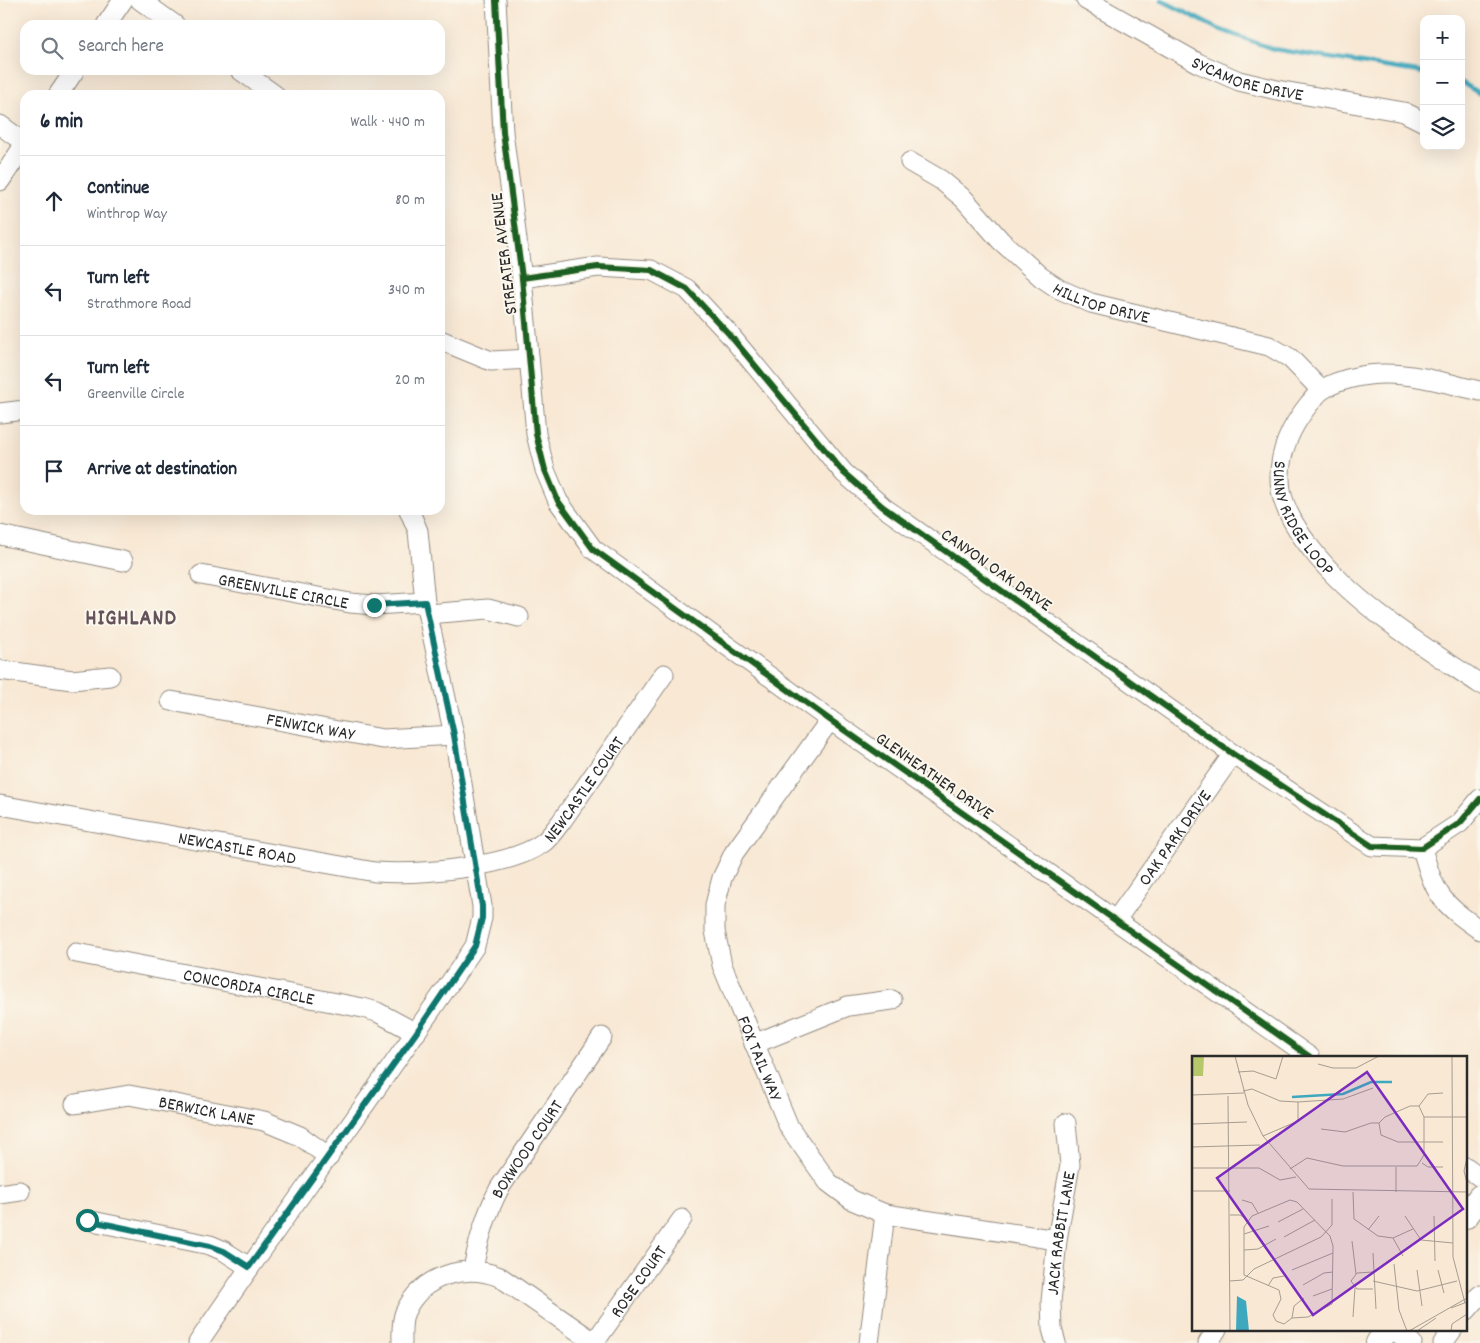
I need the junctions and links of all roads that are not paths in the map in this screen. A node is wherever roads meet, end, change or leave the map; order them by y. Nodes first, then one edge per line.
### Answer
1 (123, 0) edge
2 (140, 0) edge
3 (496, 0) edge
4 (1086, 0) edge
5 (109, 20) edge
6 (168, 20) edge
7 (72, 75) edge
8 (247, 75) edge
9 (61, 90) edge
10 (268, 90) edge
11 (1420, 120) edge
12 (0, 125) edge
13 (20, 139) edge
14 (20, 151) edge
15 (910, 162) dead end
16 (0, 181) edge
17 (522, 278) junction
18 (445, 342) edge
19 (529, 359) junction
20 (1321, 390) junction
21 (1480, 390) edge
22 (2, 407) edge
23 (20, 409) edge
24 (558, 502) joint
25 (411, 515) edge
26 (0, 536) edge
27 (123, 561) dead end
28 (201, 575) dead end
29 (426, 608) junction
30 (519, 617) dead end
31 (0, 670) edge
32 (664, 674) dead end
33 (110, 676) dead end
34 (1480, 684) edge
35 (171, 701) dead end
36 (830, 720) junction
37 (454, 735) junction
38 (1233, 754) junction
39 (1480, 799) edge
40 (0, 805) edge
41 (1422, 848) junction
42 (475, 864) junction
43 (1116, 920) junction
44 (1480, 930) edge
45 (76, 953) dead end
46 (892, 1000) dead end
47 (416, 1033) junction
48 (602, 1037) dead end
49 (754, 1044) junction
50 (1309, 1056) edge
51 (75, 1104) dead end
52 (1066, 1123) dead end
53 (329, 1157) junction
54 (1468, 1168) edge
55 (1480, 1177) edge
56 (20, 1191) dead end
57 (0, 1194) edge
58 (1480, 1196) edge
59 (1468, 1213) edge
60 (885, 1214) junction
61 (682, 1219) dead end
62 (87, 1220) dead end
63 (1057, 1240) junction
64 (249, 1267) junction
65 (473, 1270) junction
66 (1480, 1295) edge
67 (1468, 1309) edge
68 (1216, 1330) edge
69 (1386, 1330) edge
70 (1393, 1330) edge
71 (1452, 1330) edge
72 (594, 1342) edge
73 (198, 1343) edge
74 (402, 1343) edge
75 (869, 1343) edge
76 (1056, 1343) edge
77 (1208, 1343) edge
78 (1378, 1343) edge
79 (1412, 1343) edge
80 (1443, 1343) edge

1 - 5 street
2 - 6 street
3 - 17 street, STREATER AVENUE
4 - 11 street, SYCAMORE DRIVE
7 - 9 street
8 - 10 street
12 - 13 street
14 - 16 street
15 - 20 street, HILLTOP DRIVE
17 - 19 street, STREATER AVENUE
17 - 38 street, CANYON OAK DRIVE
18 - 19 street
19 - 24 street, STREATER AVENUE
20 - 21 street
20 - 34 street, SUNNY RIDGE LOOP
22 - 23 street
24 - 36 street, GLENHEATHER DRIVE
25 - 29 street
26 - 27 street
28 - 29 street, GREENVILLE CIRCLE
29 - 30 street, GREENVILLE CIRCLE
29 - 37 street
31 - 33 street
32 - 42 street, NEWCASTLE COURT
35 - 37 street, FENWICK WAY
36 - 43 street, GLENHEATHER DRIVE
36 - 49 street, FOX TAIL WAY
37 - 42 street
38 - 41 street, CANYON OAK DRIVE
38 - 43 street, OAK PARK DRIVE
39 - 41 street
40 - 42 street, NEWCASTLE ROAD
41 - 44 street
42 - 47 street
43 - 50 street, GLENHEATHER DRIVE
45 - 47 street, CONCORDIA CIRCLE
46 - 49 street
47 - 53 street
48 - 65 street, BOXWOOD COURT
49 - 60 street, FOX TAIL WAY
51 - 53 street, BERWICK LANE
52 - 63 street, JACK RABBIT LANE
53 - 64 street
54 - 55 street
56 - 57 street
58 - 59 main road
60 - 63 street, FOX TAIL WAY
60 - 75 street
61 - 72 street, ROSE COURT
62 - 64 street
63 - 76 street, JACK RABBIT LANE
64 - 73 street
65 - 72 street
65 - 74 street
66 - 67 street
68 - 77 street
69 - 78 main road
70 - 79 street
71 - 80 street

